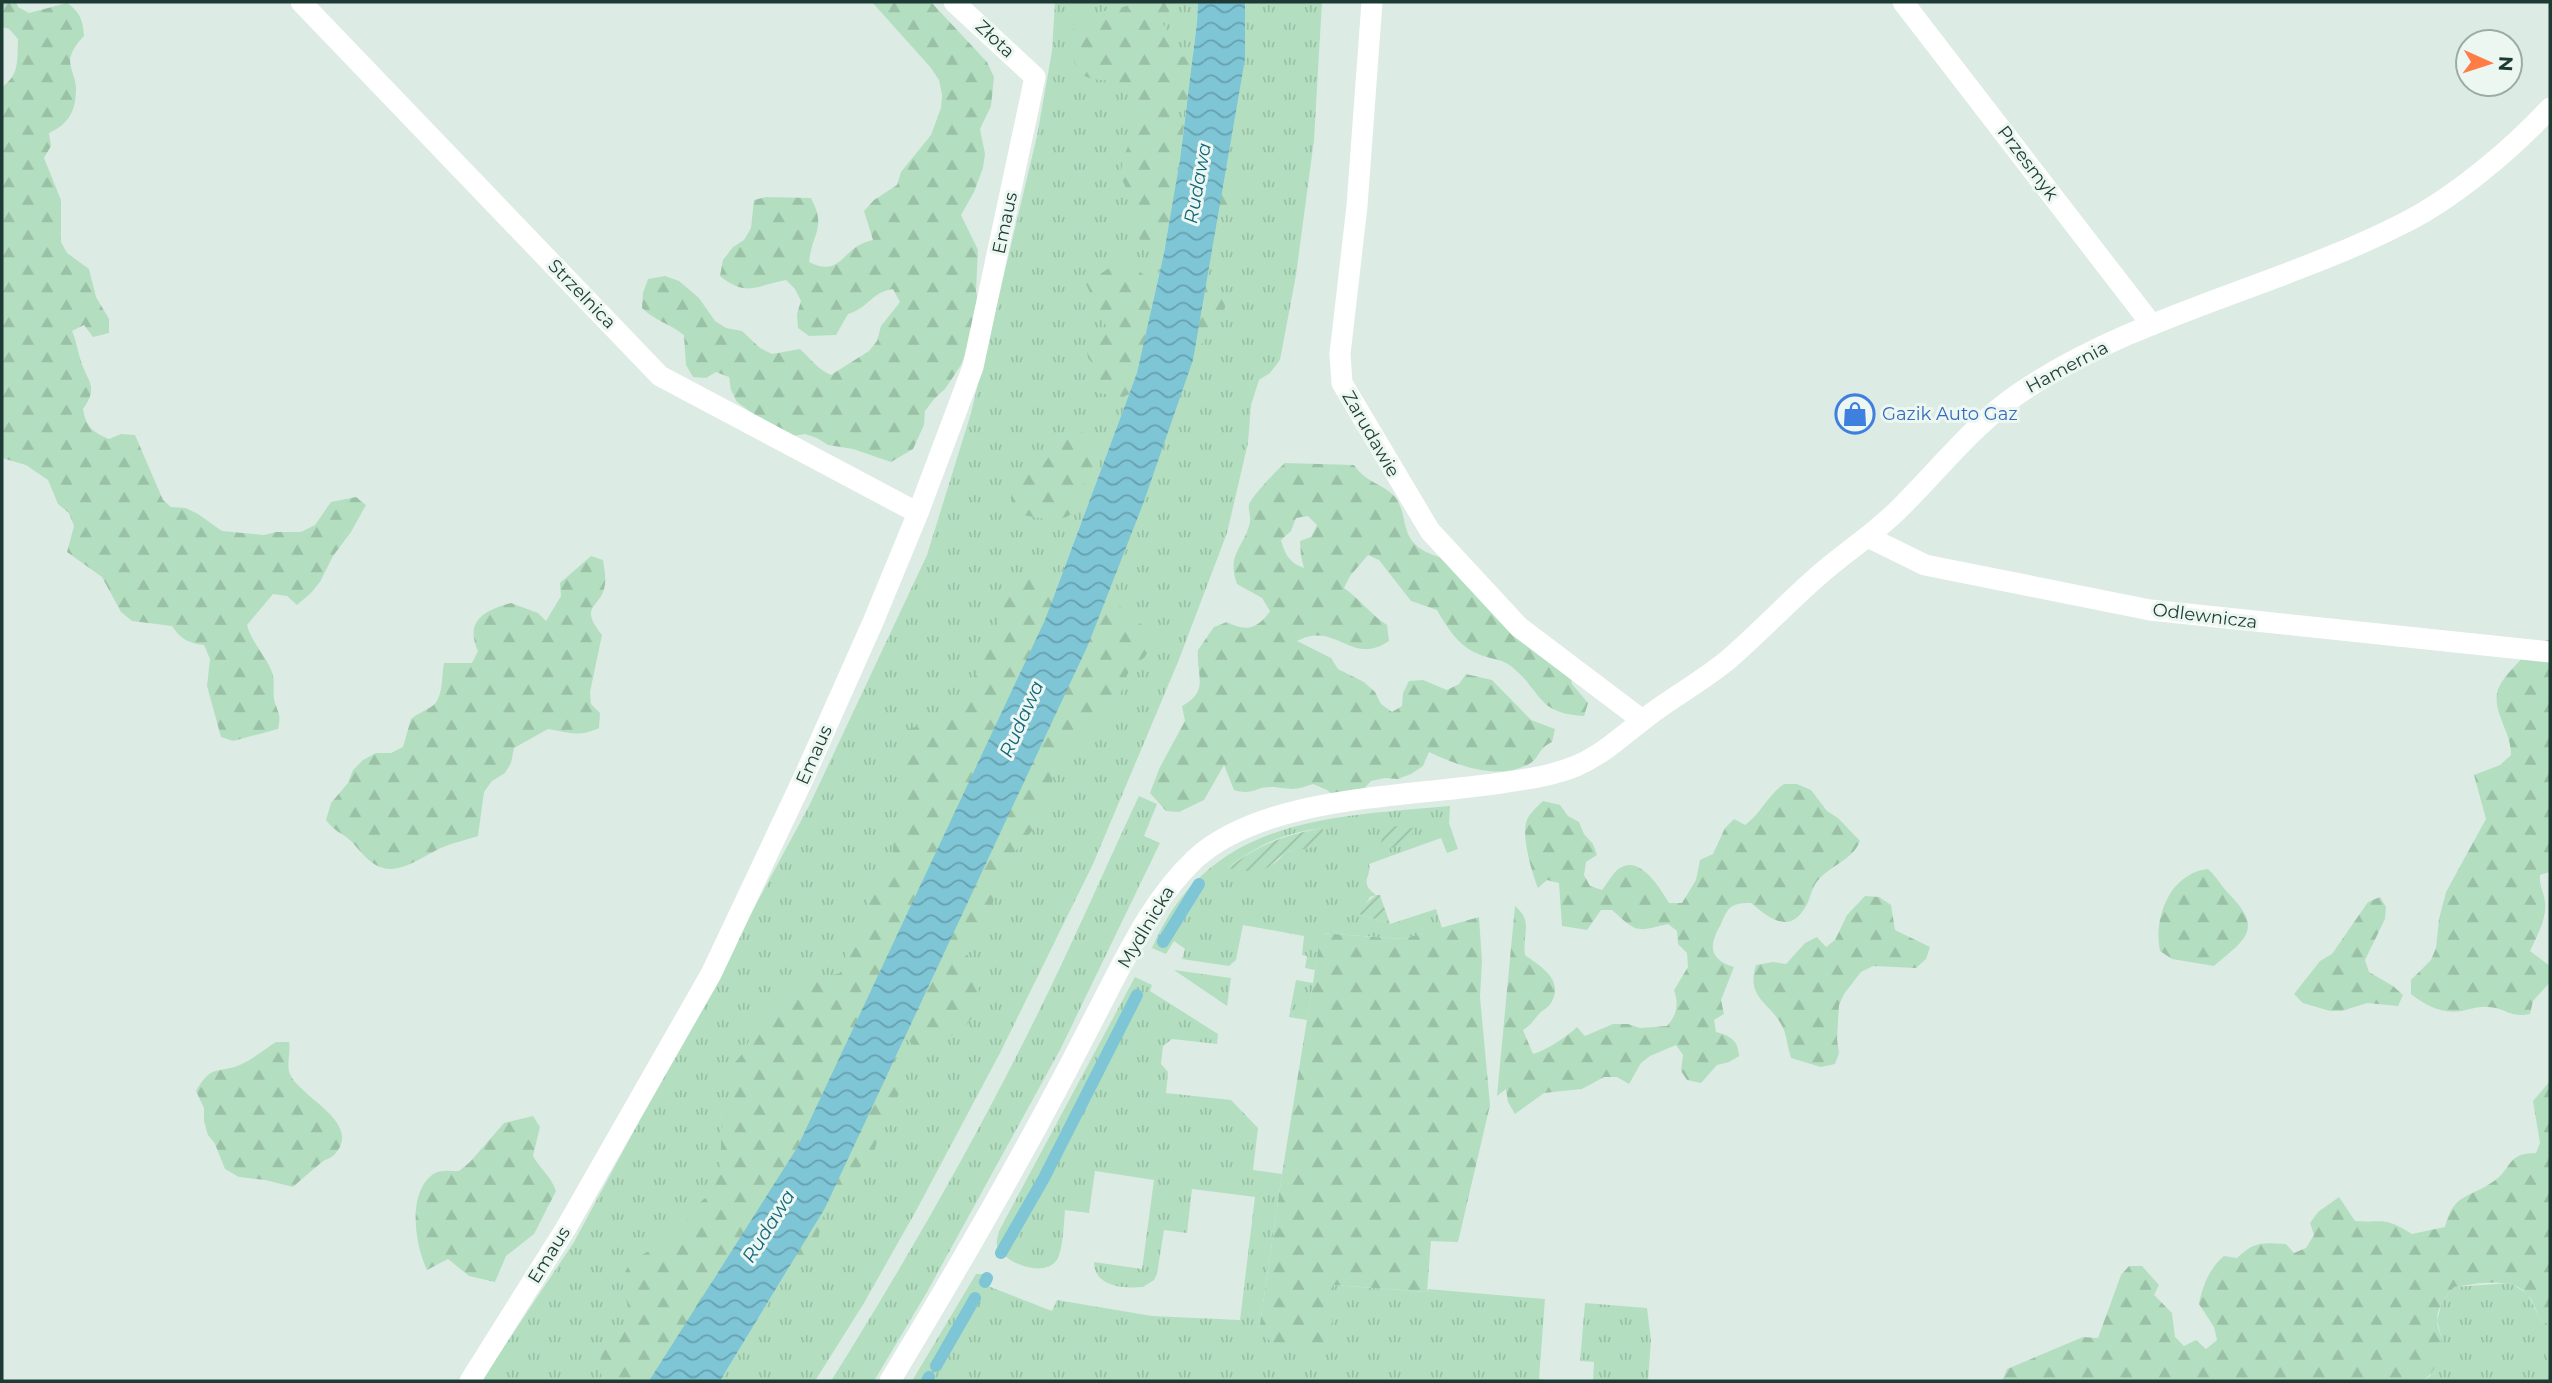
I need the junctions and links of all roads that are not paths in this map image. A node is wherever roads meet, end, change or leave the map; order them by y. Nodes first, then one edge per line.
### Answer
1 (301, 2) edge
2 (954, 2) edge
3 (1372, 2) edge
4 (1903, 2) edge
5 (1035, 77) joint
6 (2550, 108) edge
7 (2152, 325) junction
8 (918, 513) junction
9 (1868, 537) junction
10 (2550, 652) edge
11 (1642, 720) junction
12 (470, 1381) edge
13 (890, 1381) edge

1 - 8 street, Strzelnica
2 - 5 street, Złota
3 - 11 street, Zarudawie
4 - 7 street, Przesmyk
5 - 8 street, Emaus
6 - 7 street, Hamernia
7 - 9 street, Hamernia
8 - 12 street, Emaus
9 - 10 street, Odlewnicza
9 - 11 street, Hamernia
11 - 13 street, Mydlnicka

